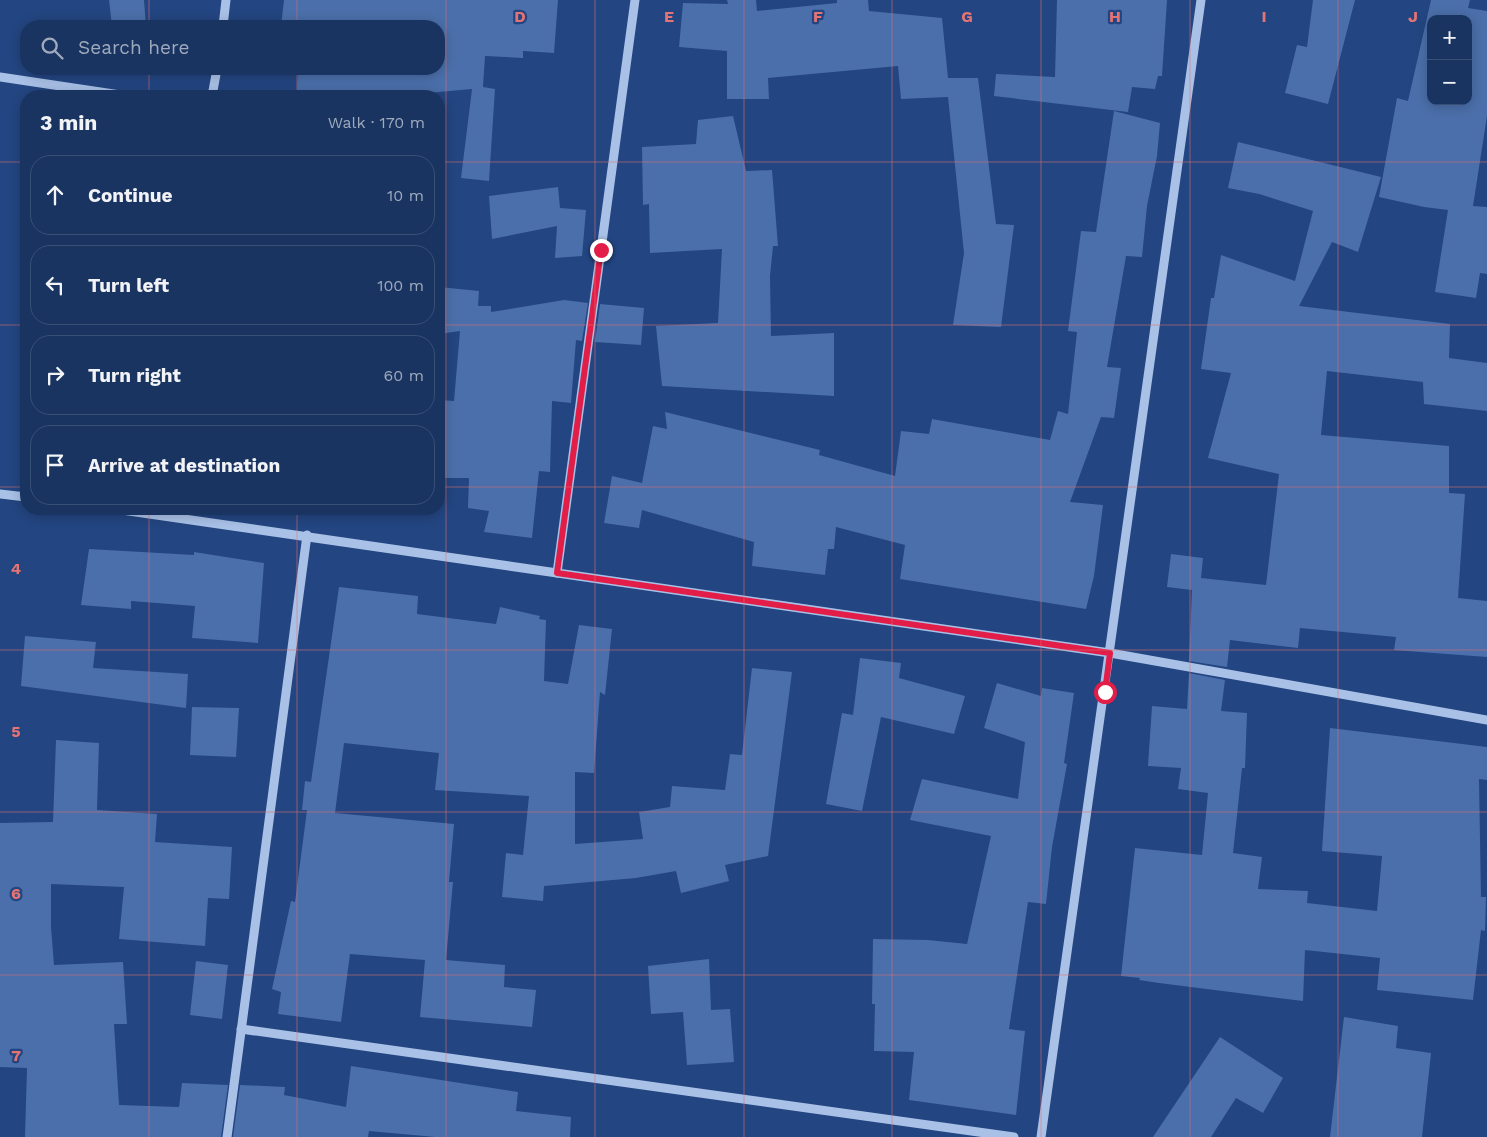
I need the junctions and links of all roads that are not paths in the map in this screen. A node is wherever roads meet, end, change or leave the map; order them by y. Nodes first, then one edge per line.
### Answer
1 (226, 0) edge
2 (635, 0) edge
3 (1201, 0) edge
4 (224, 20) edge
5 (216, 75) edge
6 (0, 77) edge
7 (87, 90) edge
8 (213, 90) edge
9 (0, 494) edge
10 (20, 496) edge
11 (178, 515) edge
12 (307, 535) junction
13 (557, 573) junction
14 (1110, 653) junction
15 (1487, 720) edge
16 (241, 1029) junction
17 (227, 1137) edge
18 (1014, 1137) edge
19 (1041, 1137) edge

1 - 4 street
2 - 13 street
3 - 14 street
5 - 8 street
6 - 7 street
9 - 10 street
11 - 12 street
12 - 13 street
12 - 16 street
13 - 14 street
14 - 15 street
14 - 19 street
16 - 17 street
16 - 18 street

